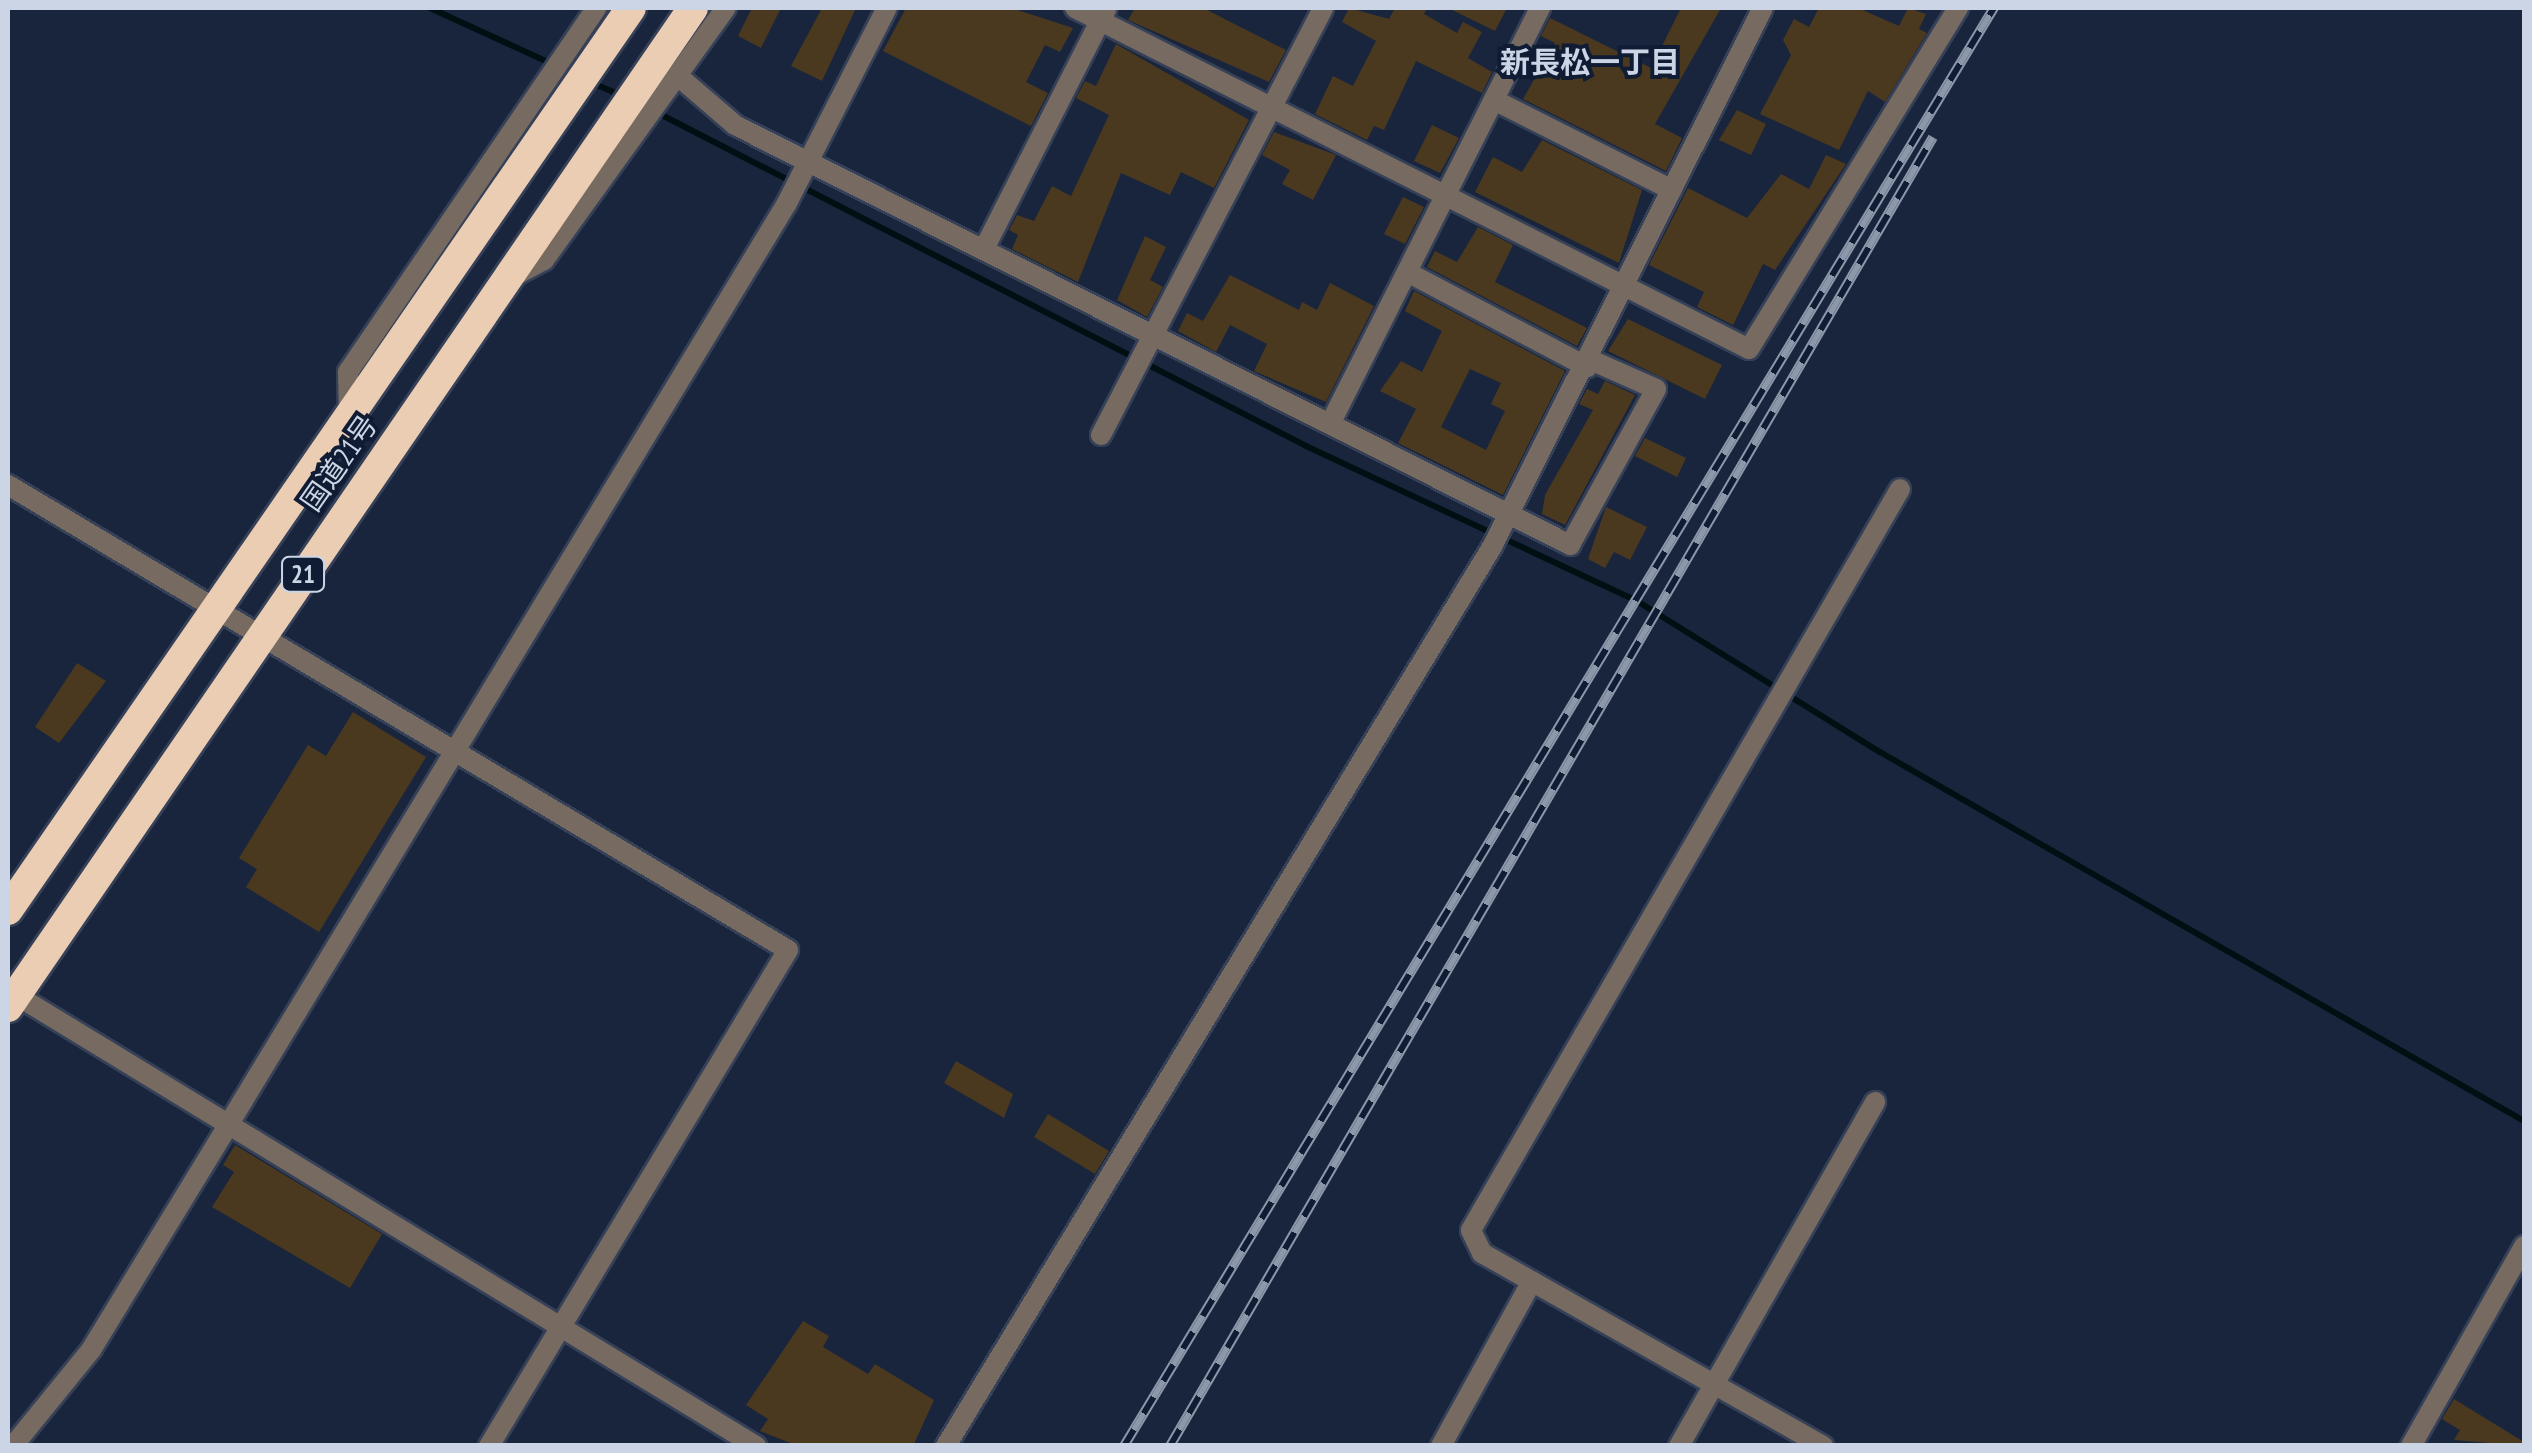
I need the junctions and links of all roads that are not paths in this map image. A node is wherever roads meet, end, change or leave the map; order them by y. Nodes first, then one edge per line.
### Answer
1 (596, 8) edge
2 (631, 8) edge
3 (693, 8) edge
4 (726, 8) edge
5 (886, 8) edge
6 (1075, 8) edge
7 (1323, 8) edge
8 (1540, 8) edge
9 (1763, 8) edge
10 (1950, 10) edge
11 (1104, 14) edge
12 (579, 58) junction
13 (678, 76) junction
14 (1494, 100) junction
15 (1272, 112) junction
16 (804, 170) junction
17 (1672, 190) junction
18 (1446, 195) junction
19 (985, 247) junction
20 (1406, 272) junction
21 (506, 280) junction
22 (1623, 287) junction
23 (1152, 342) junction
24 (1589, 363) junction
25 (349, 413) junction
26 (1330, 422) junction
27 (1101, 435) dead end
28 (8, 484) edge
29 (1900, 489) dead end
30 (1506, 518) junction
31 (217, 606) junction
32 (264, 632) junction
33 (456, 745) junction
34 (8, 910) edge
35 (12, 1001) edge
36 (1875, 1102) dead end
37 (228, 1127) junction
38 (2524, 1246) edge
39 (1532, 1281) junction
40 (563, 1326) junction
41 (1714, 1383) junction
42 (2418, 1443) edge
43 (13, 1446) edge
44 (489, 1446) edge
45 (756, 1446) edge
46 (946, 1446) edge
47 (1441, 1446) edge
48 (1679, 1446) edge
49 (1823, 1446) edge

1 - 12 street
2 - 12 highway, 国道21号 / 21
3 - 21 highway, 国道21号 / 21
4 - 13 street
5 - 16 street
6 - 11 street
7 - 15 street
8 - 14 street
9 - 17 street
10 - 22 street
11 - 15 street
11 - 19 street
12 - 25 highway, 国道21号 / 21
12 - 25 street
13 - 16 street
13 - 21 street
14 - 17 street
14 - 18 street
15 - 18 street
15 - 23 street
16 - 19 street
16 - 33 street
17 - 22 street
18 - 20 street
18 - 22 street
19 - 23 street
20 - 24 street
20 - 26 street
21 - 32 highway, 国道21号 / 21
22 - 24 street
23 - 26 street
23 - 27 street
24 - 30 street
24 - 30 street
25 - 31 highway, 国道21号 / 21
26 - 30 street
28 - 31 street
29 - 39 street
30 - 46 street
31 - 32 street
31 - 34 highway, 国道21号 / 21
32 - 33 street
32 - 35 highway, 国道21号 / 21
33 - 37 street
33 - 40 street
35 - 37 street
36 - 41 street
37 - 40 street
37 - 43 street
38 - 42 street
39 - 41 street
39 - 47 street
40 - 44 street
40 - 45 street
41 - 48 street
41 - 49 street

